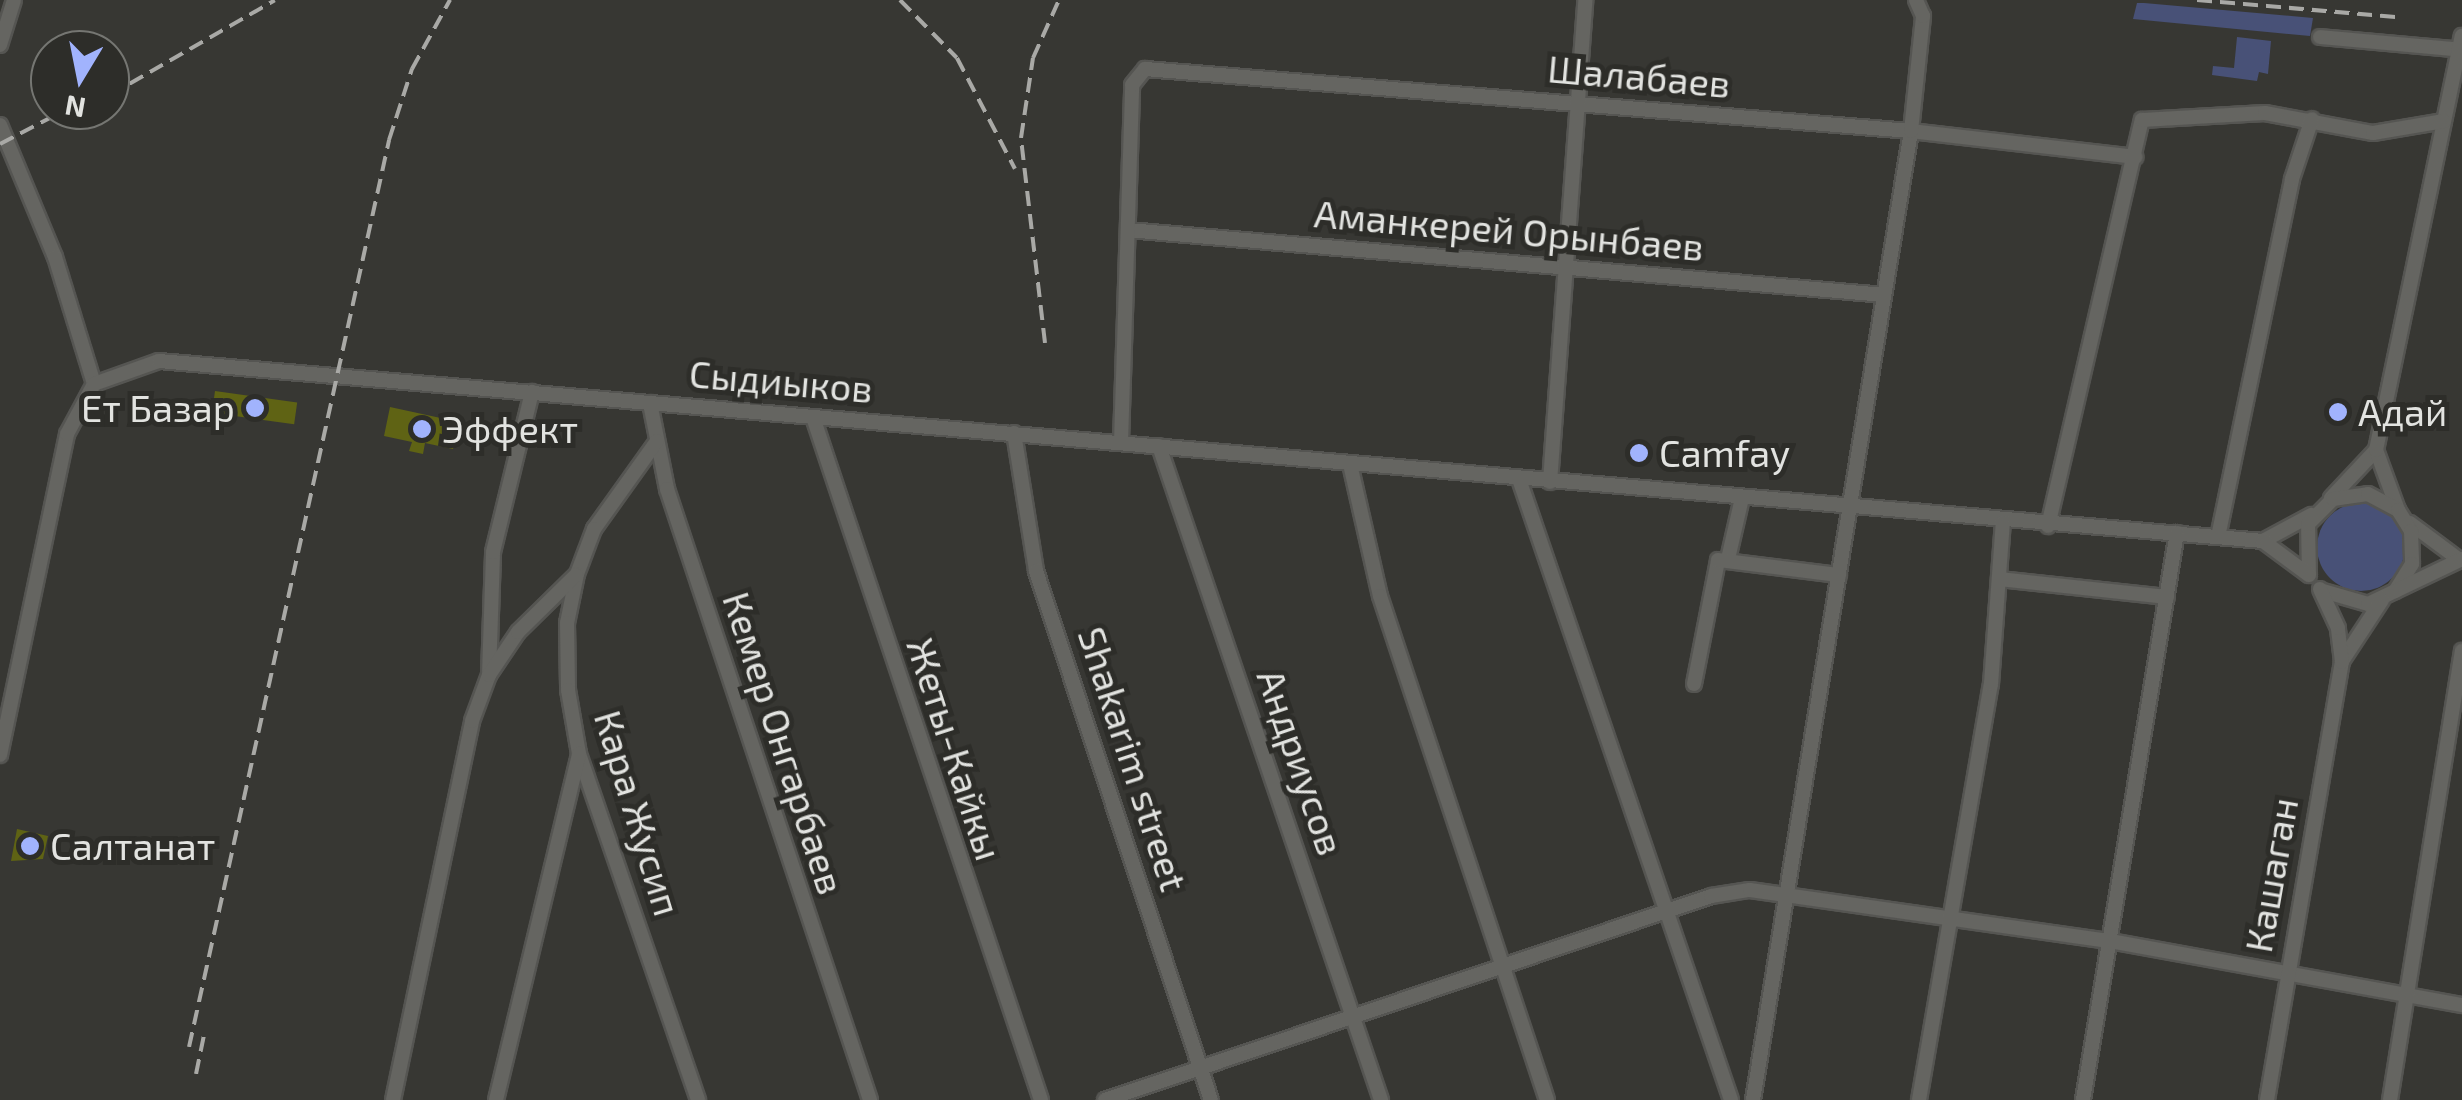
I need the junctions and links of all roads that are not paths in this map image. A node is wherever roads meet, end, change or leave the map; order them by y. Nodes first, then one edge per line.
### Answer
1 (14, 0) edge
2 (1585, 0) edge
3 (1916, 0) edge
4 (1, 37) edge
5 (2320, 37) dead end
6 (2461, 45) edge
7 (1576, 104) junction
8 (2312, 120) junction
9 (2444, 121) junction
10 (0, 124) edge
11 (1911, 131) junction
12 (2135, 157) junction
13 (1128, 230) junction
14 (1563, 267) junction
15 (1884, 295) junction
16 (94, 384) junction
17 (532, 392) junction
18 (650, 403) junction
19 (814, 417) junction
20 (1014, 434) junction
21 (657, 441) junction
22 (1121, 442) junction
23 (1159, 446) junction
24 (2376, 450) junction
25 (1350, 464) junction
26 (1519, 479) junction
27 (1550, 482) junction
28 (1742, 498) junction
29 (1850, 506) junction
30 (2319, 510) junction
31 (2401, 513) junction
32 (2004, 522) junction
33 (2048, 526) junction
34 (2177, 533) junction
35 (2218, 537) junction
36 (2264, 541) junction
37 (2459, 558) edge
38 (1728, 559) junction
39 (578, 574) junction
40 (1839, 575) junction
41 (2309, 575) junction
42 (1999, 579) junction
43 (2320, 590) junction
44 (2390, 595) junction
45 (2166, 598) junction
46 (2462, 651) edge
47 (2342, 662) junction
48 (489, 675) junction
49 (1694, 684) dead end
50 (579, 754) junction
51 (0, 755) edge
52 (1787, 895) junction
53 (1662, 913) junction
54 (1950, 916) junction
55 (2110, 942) junction
56 (1505, 966) junction
57 (2287, 970) junction
58 (2405, 996) junction
59 (2462, 1005) edge
60 (1354, 1016) junction
61 (1200, 1067) junction
62 (393, 1100) edge
63 (496, 1100) edge
64 (698, 1100) edge
65 (870, 1100) edge
66 (1041, 1100) edge
67 (1105, 1100) edge
68 (1211, 1100) edge
69 (1381, 1100) edge
70 (1546, 1100) edge
71 (1732, 1100) edge
72 (1753, 1100) edge
73 (1919, 1100) edge
74 (2083, 1100) edge
75 (2268, 1100) edge
76 (2390, 1100) edge

1 - 4 street
2 - 7 street
3 - 11 street
5 - 6 street
6 - 9 street
7 - 11 street, Шалабаев
7 - 13 street, Шалабаев
7 - 14 street
8 - 9 street
8 - 12 street
8 - 35 street
9 - 24 street
10 - 16 street
11 - 12 street, Шалабаев
11 - 15 street
12 - 33 street
13 - 14 street, Аманкерей Орынбаев
13 - 22 street
14 - 15 street, Аманкерей Орынбаев
14 - 27 street
15 - 29 street
16 - 17 street, Сыдиыков
16 - 51 street
17 - 18 street, Сыдиыков
17 - 48 street
18 - 19 street, Сыдиыков
18 - 21 street, Кемер Онгарбаев
19 - 20 street, Сыдиыков
19 - 66 street, Жеты-Кайкы
20 - 22 street, Сыдиыков
20 - 61 street, Shakarim street
21 - 39 street, Кара Жусип
21 - 65 street, Кемер Онгарбаев
22 - 23 street, Сыдиыков
23 - 25 street, Сыдиыков
23 - 60 street, Андриусов
24 - 30 street
24 - 31 street
25 - 26 street, Сыдиыков
25 - 56 street
26 - 27 street, Сыдиыков
26 - 53 street
27 - 28 street, Сыдиыков
28 - 29 street, Сыдиыков
28 - 38 street
29 - 32 street, Сыдиыков
29 - 40 street
30 - 31 street
30 - 36 street
30 - 41 street
31 - 37 street
31 - 44 street
32 - 33 street, Сыдиыков
32 - 42 street
33 - 34 street, Сыдиыков
34 - 35 street, Сыдиыков
34 - 45 street
35 - 36 street, Сыдиыков
36 - 41 street
37 - 44 street
38 - 40 street
38 - 49 street
39 - 48 street
39 - 50 street, Кара Жусип
40 - 52 street
41 - 43 street
42 - 45 street
42 - 54 street
43 - 44 street
43 - 47 street
44 - 47 street
45 - 55 street
46 - 58 street
47 - 57 street, Кашаган
48 - 62 street
50 - 63 street
50 - 64 street, Кара Жусип
52 - 53 street
52 - 54 street
52 - 72 street
53 - 56 street
53 - 71 street
54 - 55 street
54 - 73 street
55 - 57 street
55 - 74 street
56 - 60 street
56 - 70 street
57 - 58 street
57 - 75 street, Кашаган
58 - 59 street
58 - 76 street
60 - 61 street
60 - 69 street, Андриусов
61 - 67 street
61 - 68 street, Shakarim street

